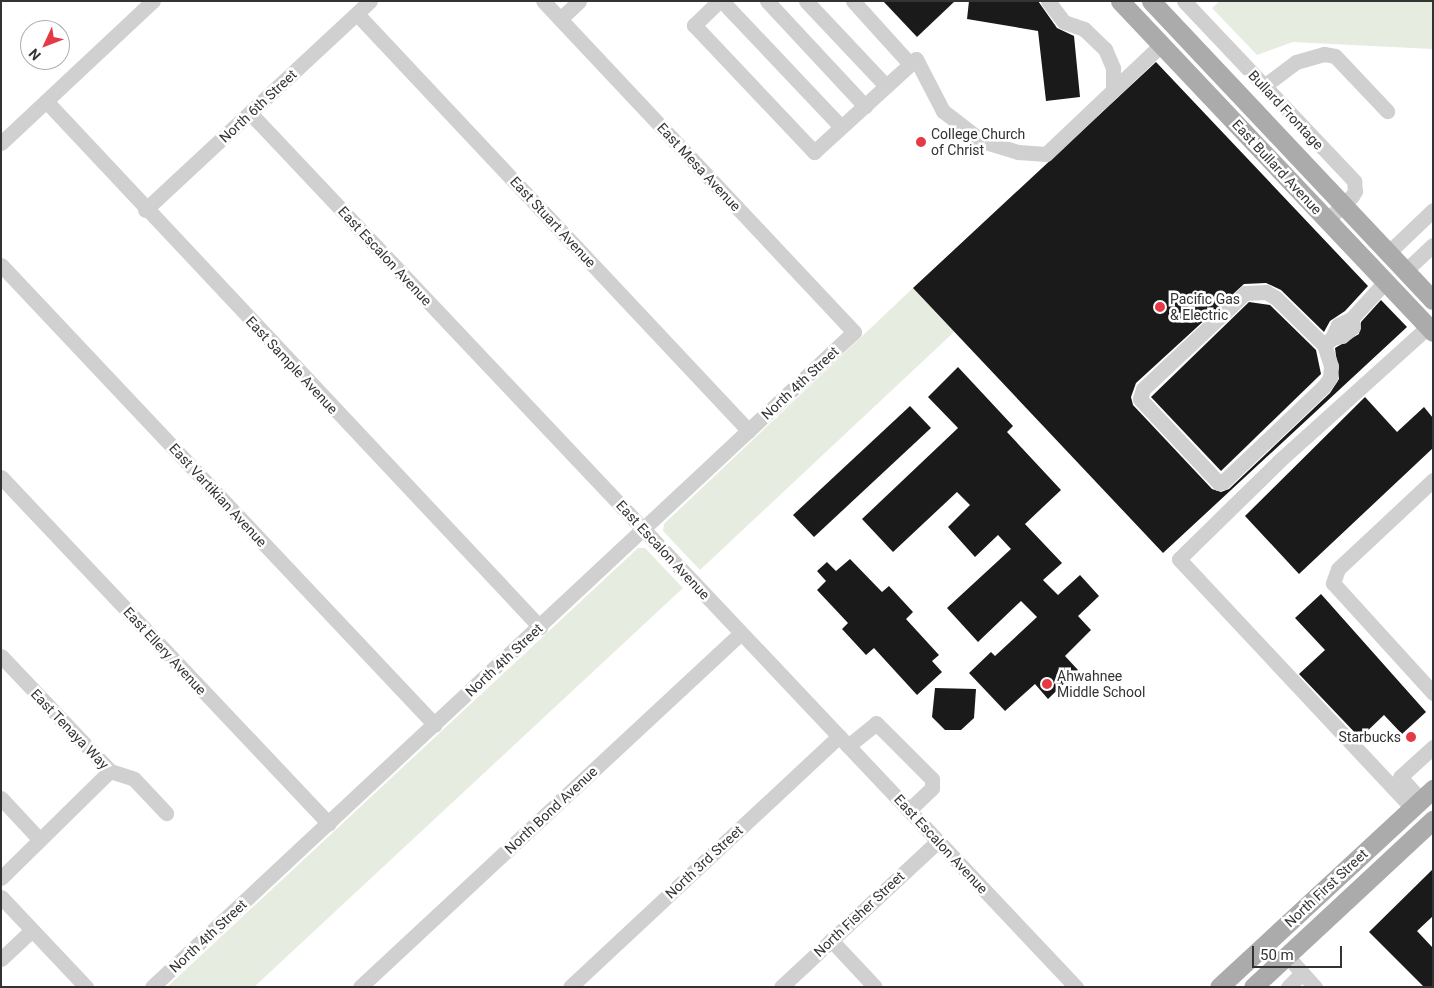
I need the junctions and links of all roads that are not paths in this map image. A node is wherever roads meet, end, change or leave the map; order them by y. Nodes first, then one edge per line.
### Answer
1 (370, 1) edge
2 (543, 1) edge
3 (579, 1) edge
4 (721, 1) edge
5 (767, 1) edge
6 (806, 1) edge
7 (853, 1) edge
8 (1048, 1) edge
9 (1120, 1) edge
10 (1184, 1) edge
11 (150, 2) edge
12 (1152, 4) edge
13 (357, 14) junction
14 (560, 19) junction
15 (1161, 45) junction
16 (910, 64) junction
17 (886, 86) junction
18 (1264, 86) junction
19 (1113, 91) junction
20 (46, 102) junction
21 (865, 106) junction
22 (1387, 111) dead end
23 (250, 114) junction
24 (841, 127) junction
25 (1, 143) edge
26 (1342, 205) junction
27 (145, 210) junction
28 (1433, 210) edge
29 (1327, 220) junction
30 (1433, 245) edge
31 (1388, 253) junction
32 (1, 265) edge
33 (1405, 271) junction
34 (1385, 282) junction
35 (1433, 300) edge
36 (1431, 325) edge
37 (854, 332) joint
38 (1328, 341) junction
39 (749, 431) junction
40 (1, 477) edge
41 (1433, 480) edge
42 (644, 530) junction
43 (540, 627) junction
44 (741, 633) junction
45 (1, 656) edge
46 (1433, 693) edge
47 (435, 725) junction
48 (843, 741) junction
49 (1433, 747) edge
50 (110, 771) junction
51 (1, 798) edge
52 (1425, 801) edge
53 (909, 810) junction
54 (166, 814) dead end
55 (1433, 820) edge
56 (329, 824) junction
57 (40, 840) junction
58 (938, 841) junction
59 (1398, 852) junction
60 (1, 878) edge
61 (1, 897) edge
62 (32, 930) junction
63 (831, 940) junction
64 (1287, 956) junction
65 (1, 958) edge
66 (1302, 973) junction
67 (86, 987) edge
68 (152, 987) edge
69 (360, 987) edge
70 (570, 987) edge
71 (781, 987) edge
72 (875, 987) edge
73 (1076, 987) edge
74 (1219, 987) edge
75 (1253, 987) edge
76 (1288, 987) edge
77 (1315, 987) edge

1 - 13 street, North 6th Street
2 - 14 street, East Mesa Avenue
3 - 14 street
4 - 24 street
4 - 24 street
5 - 21 street
6 - 17 street
7 - 16 street
8 - 19 street
9 - 15 main road, East Bullard Avenue
10 - 18 street, Bullard Frontage
11 - 20 street
12 - 26 main road, East Bullard Avenue
13 - 23 street, North 6th Street
13 - 39 street, East Stuart Avenue
14 - 37 street, East Mesa Avenue
15 - 19 street
15 - 29 main road, East Bullard Avenue
16 - 17 street
16 - 19 street
17 - 21 street
18 - 22 street
18 - 26 street, Bullard Frontage
20 - 25 street
20 - 27 street, East Sample Avenue
21 - 24 street
23 - 27 street, North 6th Street
23 - 42 street, East Escalon Avenue
26 - 29 street, Bullard Frontage
26 - 31 main road, East Bullard Avenue
27 - 43 street, East Sample Avenue
28 - 31 street
29 - 34 main road, East Bullard Avenue
30 - 33 street
31 - 33 main road, East Bullard Avenue
32 - 47 street, East Vartikian Avenue
33 - 35 main road, East Bullard Avenue
34 - 36 main road
34 - 38 street
36 - 52 street
37 - 39 street, North 4th Street
38 - 38 street
39 - 42 street, North 4th Street
40 - 56 street, East Ellery Avenue
41 - 46 street
42 - 43 street, North 4th Street
42 - 44 street, East Escalon Avenue
43 - 47 street, North 4th Street
44 - 48 street, East Escalon Avenue
44 - 69 street, North Bond Avenue
45 - 50 street, East Tenaya Way
47 - 56 street, North 4th Street
48 - 53 street, East Escalon Avenue
48 - 53 street, North 3rd Street
48 - 70 street, North 3rd Street
49 - 52 street
50 - 54 street, East Tenaya Way
50 - 57 street
51 - 57 street
52 - 59 main road
52 - 74 main road, North First Street
53 - 58 street, East Escalon Avenue
55 - 59 main road, North First Street
56 - 68 street, North 4th Street
57 - 60 street
58 - 63 street, North Fisher Street
58 - 73 street, East Escalon Avenue
59 - 64 main road, North First Street
61 - 62 street
62 - 65 street
62 - 67 street
63 - 71 street, North Fisher Street
63 - 72 street
64 - 66 street
64 - 75 main road, North First Street
66 - 76 street
66 - 77 street

